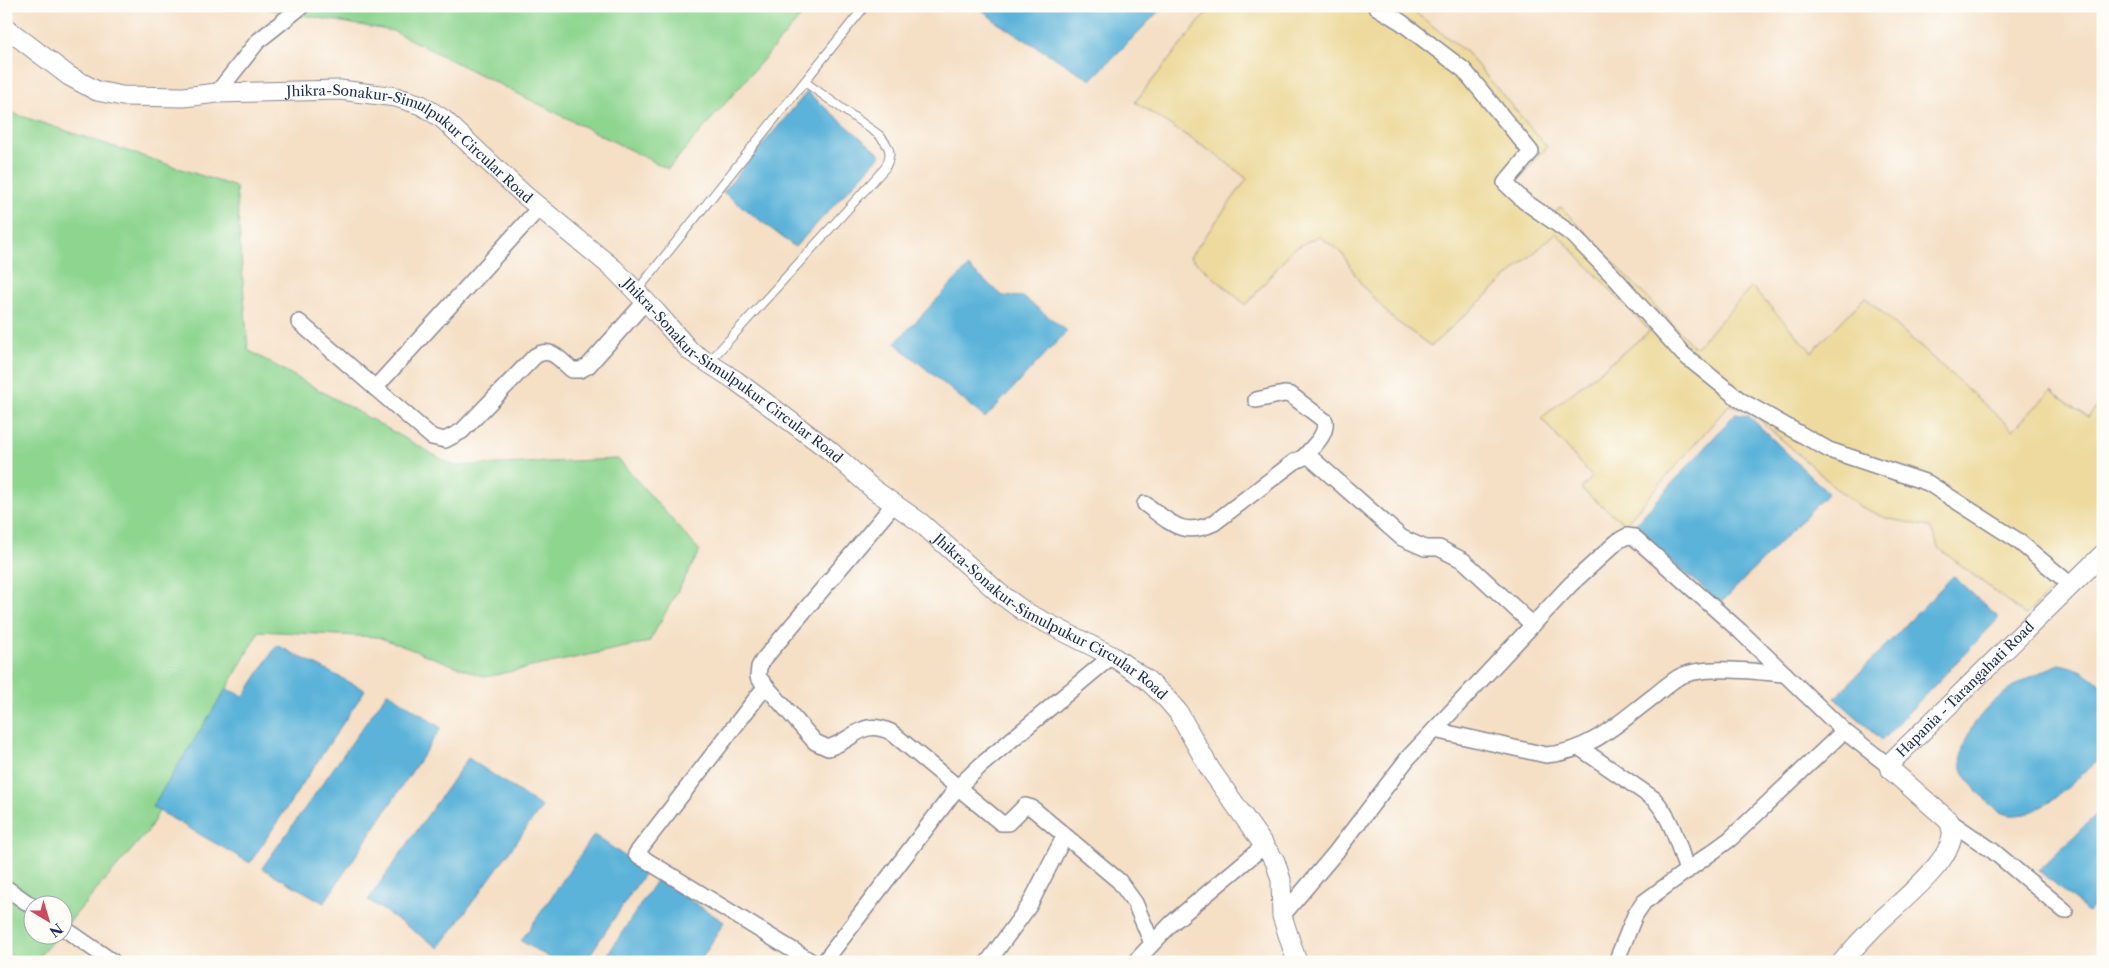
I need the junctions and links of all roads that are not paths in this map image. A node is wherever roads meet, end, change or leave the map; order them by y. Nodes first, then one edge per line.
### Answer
1 (302, 6) edge
2 (865, 6) edge
3 (1375, 6) edge
4 (6, 28) edge
5 (805, 82) junction
6 (217, 93) junction
7 (540, 207) junction
8 (641, 297) junction
9 (299, 322) dead end
10 (708, 363) junction
11 (375, 388) junction
12 (1256, 400) dead end
13 (1304, 457) junction
14 (894, 504) junction
15 (1146, 504) dead end
16 (2103, 554) edge
17 (2071, 585) junction
18 (1532, 624) junction
19 (1112, 656) junction
20 (1785, 674) junction
21 (765, 687) junction
22 (1434, 730) junction
23 (1844, 731) junction
24 (1580, 748) junction
25 (1889, 766) junction
26 (957, 788) junction
27 (1949, 821) junction
28 (1064, 837) junction
29 (1265, 845) junction
30 (1687, 871) junction
31 (6, 888) edge
32 (22, 899) edge
33 (2065, 911) dead end
34 (1282, 916) junction
35 (72, 934) edge
36 (1152, 943) junction
37 (113, 962) edge
38 (812, 962) edge
39 (824, 962) edge
40 (988, 962) edge
41 (1135, 962) edge
42 (1297, 962) edge
43 (1616, 962) edge
44 (1842, 962) edge

1 - 6 street
2 - 5 lane
3 - 17 street
4 - 6 street, Jhikra-Sonakur-Simulpukur Circular Road
5 - 8 lane
5 - 10 lane
6 - 7 street, Jhikra-Sonakur-Simulpukur Circular Road
7 - 8 street, Jhikra-Sonakur-Simulpukur Circular Road
7 - 11 street
8 - 10 street, Jhikra-Sonakur-Simulpukur Circular Road
8 - 11 street
9 - 11 street
10 - 14 street, Jhikra-Sonakur-Simulpukur Circular Road
12 - 13 street
13 - 15 street
13 - 18 street
14 - 19 street, Jhikra-Sonakur-Simulpukur Circular Road
14 - 21 street
16 - 17 street, Hapania - Tarangahati Road
17 - 25 street, Hapania - Tarangahati Road
18 - 20 street
18 - 22 street
19 - 26 street
19 - 29 street, Jhikra-Sonakur-Simulpukur Circular Road
20 - 23 street
20 - 24 street
21 - 26 street
21 - 38 street
22 - 24 street
22 - 34 street
23 - 25 street
23 - 30 street
24 - 30 street
25 - 27 street, Hapania - Tarangahati Road
26 - 28 street
26 - 39 street
27 - 33 street
27 - 44 street
28 - 36 street
28 - 40 street
29 - 34 street, Jhikra-Sonakur-Simulpukur Circular Road
29 - 36 street
30 - 43 street
31 - 32 street
34 - 42 street, Jhikra-Sonakur-Simulpukur Circular Road
35 - 37 street
36 - 41 street

